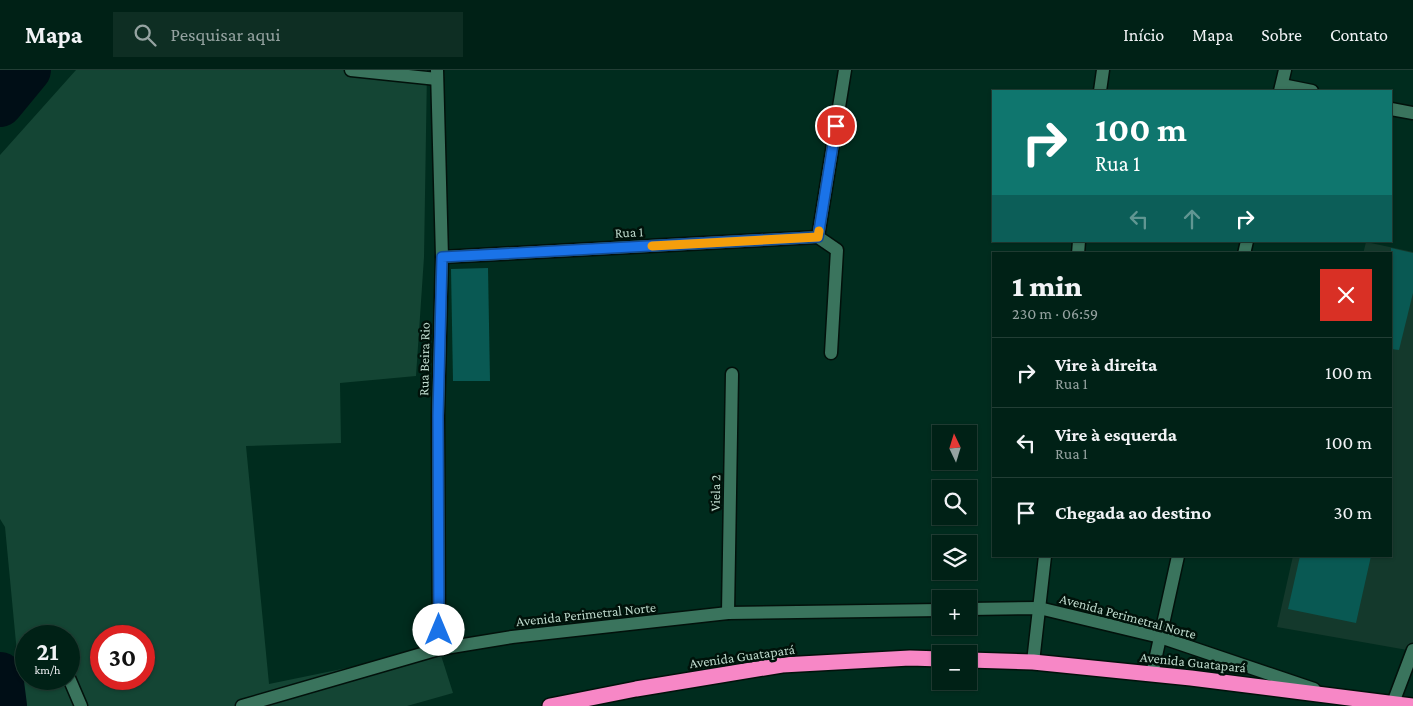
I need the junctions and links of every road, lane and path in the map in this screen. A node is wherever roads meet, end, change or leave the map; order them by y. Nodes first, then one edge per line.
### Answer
1 (351, 70) edge
2 (845, 70) edge
3 (1103, 70) edge
4 (1285, 70) edge
5 (437, 74) edge
6 (1281, 88) edge
7 (1100, 90) edge
8 (1302, 90) edge
9 (1392, 108) edge
10 (1413, 113) edge
11 (818, 237) junction
12 (442, 257) junction
13 (830, 353) dead end
14 (732, 374) dead end
15 (1045, 557) edge
16 (1178, 557) edge
17 (1039, 608) junction
18 (977, 609) edge
19 (932, 610) edge
20 (728, 613) junction
21 (1160, 637) junction
22 (439, 649) junction
23 (1413, 650) edge
24 (932, 659) edge
25 (977, 660) edge
26 (1033, 662) junction
27 (1152, 674) junction
28 (74, 690) edge
29 (1332, 695) junction
30 (1393, 703) junction
31 (81, 706) edge
32 (242, 706) edge
33 (550, 706) edge
34 (1412, 706) edge

1 - 5 street
2 - 11 street
3 - 7 street
4 - 6 street
5 - 12 street, Rua Beira Rio
6 - 8 street
9 - 10 street
11 - 12 street, Rua 1
11 - 13 street
12 - 22 street, Rua Beira Rio
14 - 20 street, Viela 2
15 - 17 street
16 - 21 street
17 - 18 street, Avenida Perimetral Norte
17 - 21 street, Avenida Perimetral Norte
17 - 26 street
19 - 20 street, Avenida Perimetral Norte
20 - 22 street, Avenida Perimetral Norte
21 - 27 street
21 - 29 street, Avenida Perimetral Norte
22 - 32 street, Avenida Perimetral Norte
23 - 30 street
24 - 33 highway, Avenida Guatapará
25 - 26 highway, Avenida Guatapará
26 - 27 highway, Avenida Guatapará
27 - 29 highway, Avenida Guatapará
28 - 31 street
29 - 30 highway, Avenida Guatapará
30 - 34 highway, Avenida Guatapará

